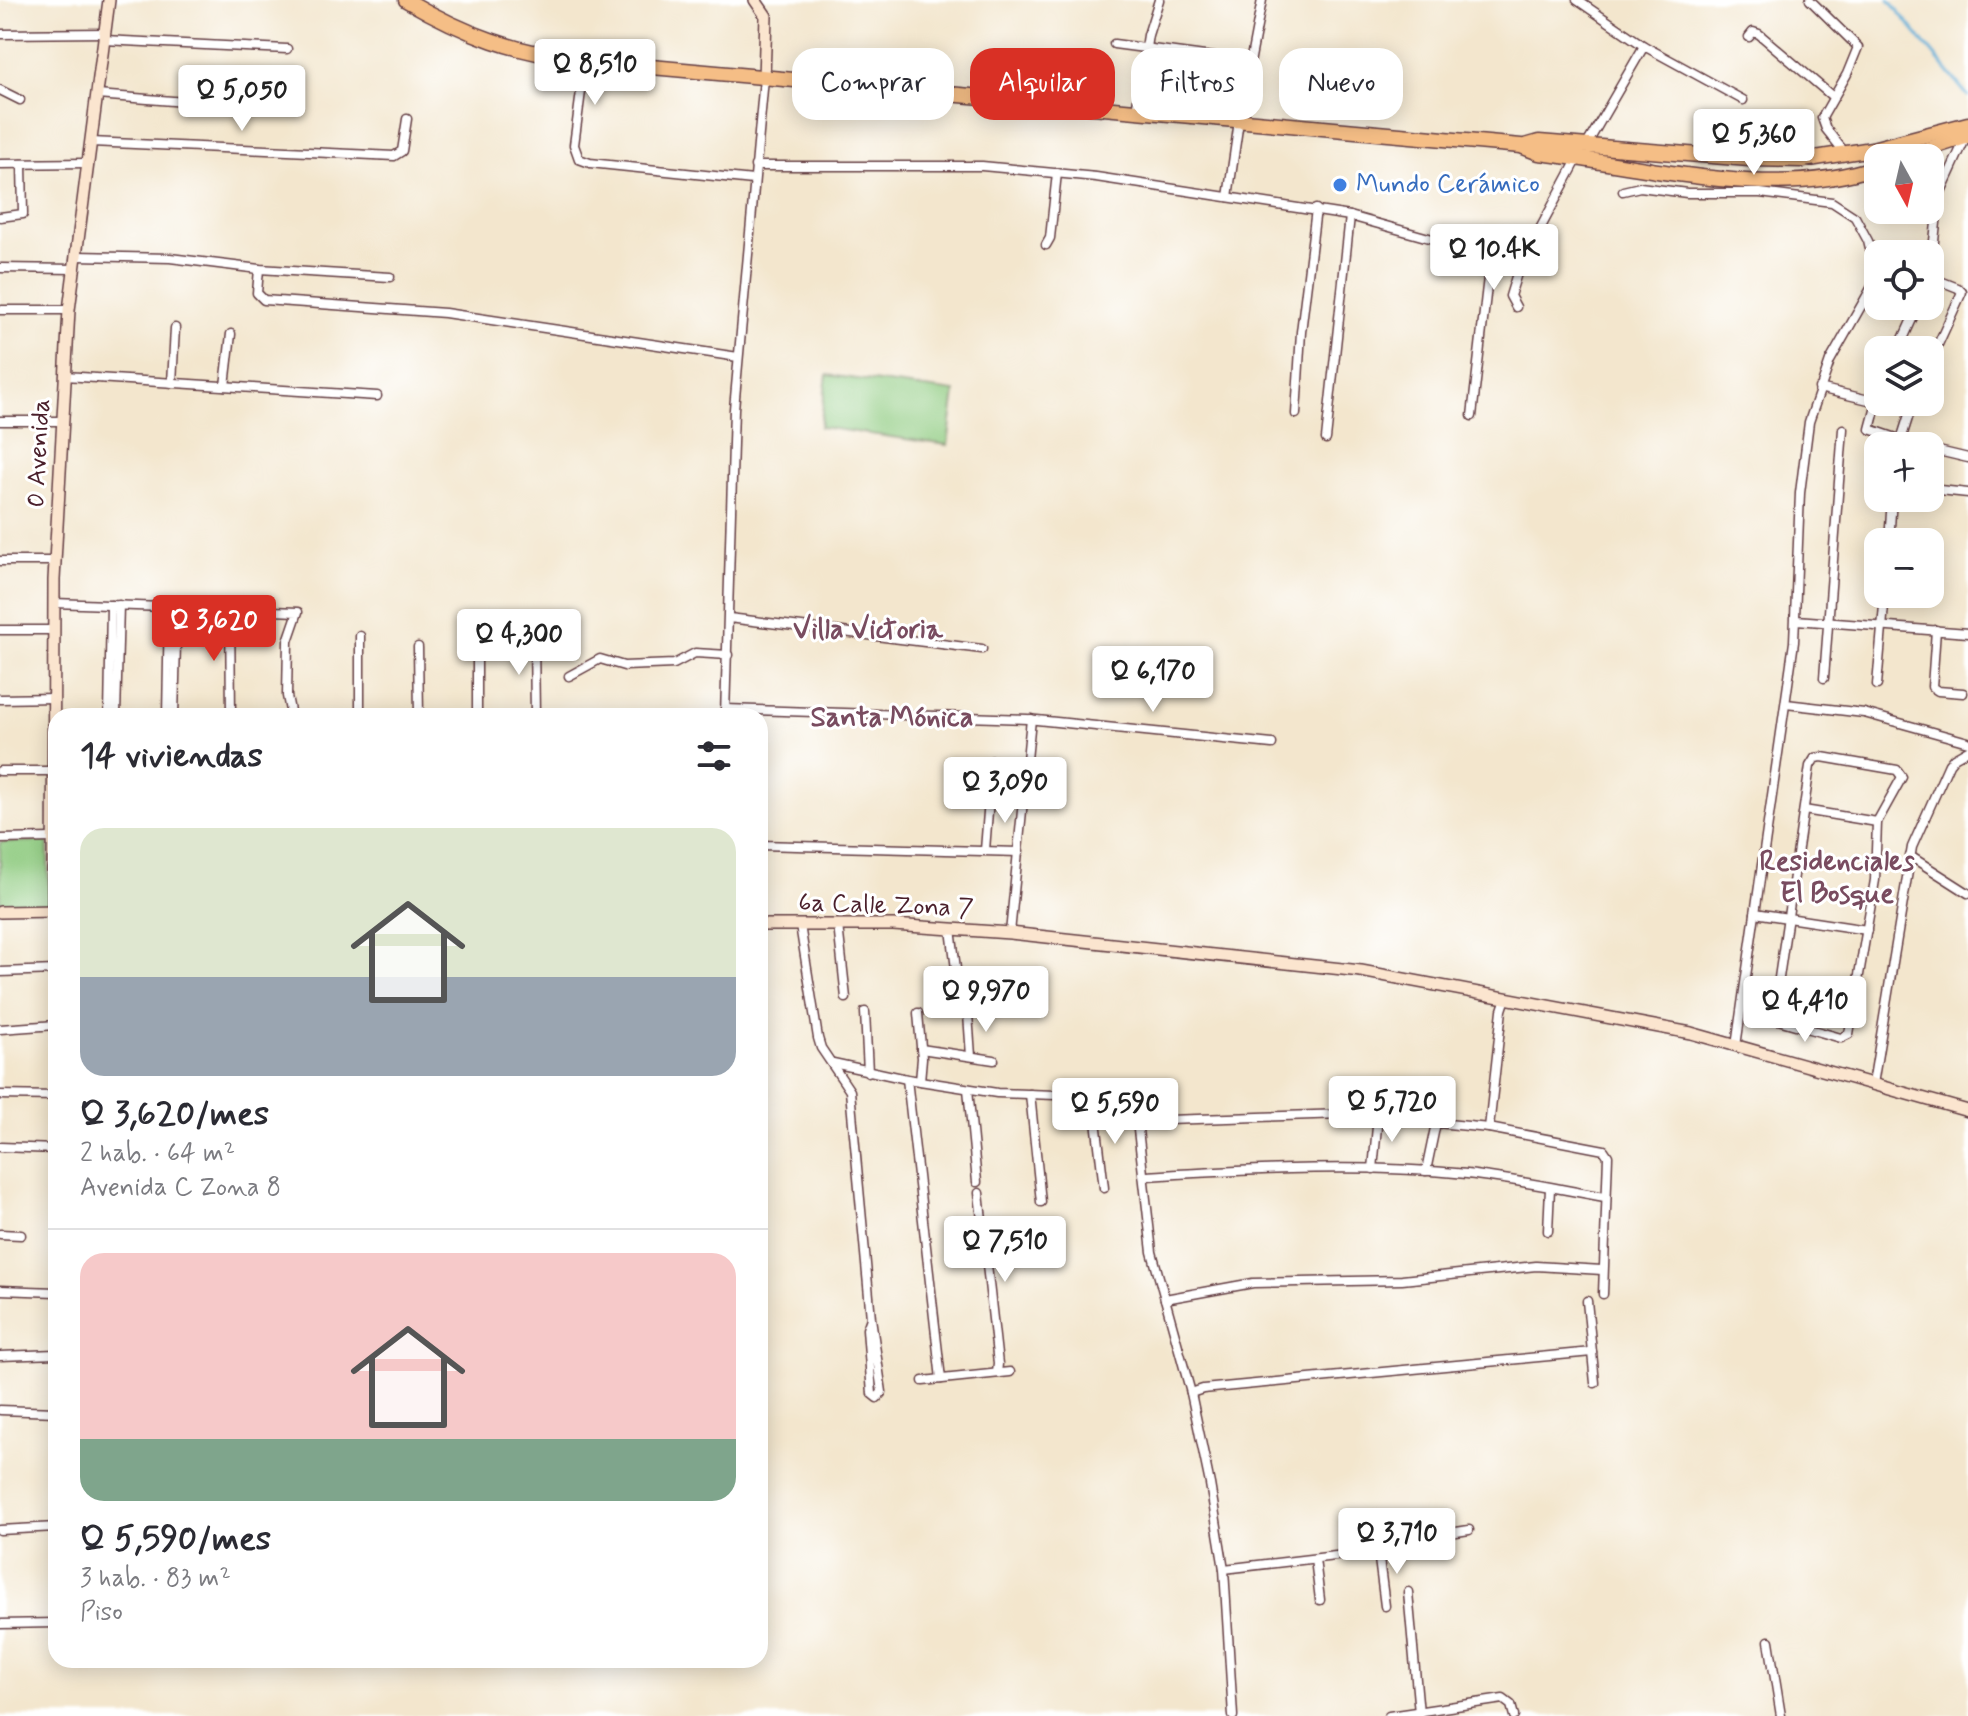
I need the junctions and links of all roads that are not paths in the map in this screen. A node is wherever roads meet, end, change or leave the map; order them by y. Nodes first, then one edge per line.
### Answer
1 (109, 0) edge
2 (406, 0) edge
3 (755, 0) edge
4 (1159, 0) edge
5 (1262, 0) edge
6 (1577, 0) edge
7 (1810, 0) edge
8 (431, 7) edge
9 (0, 34) edge
10 (104, 36) junction
11 (1749, 37) dead end
12 (1114, 44) dead end
13 (1644, 46) junction
14 (1145, 48) joint
15 (1253, 48) edge
16 (287, 49) dead end
17 (585, 61) junction
18 (764, 78) junction
19 (0, 90) edge
20 (97, 95) junction
21 (1833, 97) junction
22 (20, 100) dead end
23 (1743, 100) dead end
24 (236, 106) dead end
25 (1131, 111) edge
26 (407, 119) dead end
27 (1229, 120) edge
28 (1239, 121) junction
29 (1967, 132) edge
30 (91, 142) junction
31 (1936, 144) edge
32 (1582, 152) junction
33 (1847, 154) junction
34 (88, 163) junction
35 (0, 164) edge
36 (22, 164) junction
37 (755, 166) junction
38 (1637, 168) junction
39 (1864, 170) edge
40 (1057, 173) junction
41 (753, 180) junction
42 (1640, 187) junction
43 (1623, 191) dead end
44 (1228, 197) junction
45 (1316, 209) junction
46 (1350, 216) junction
47 (0, 217) edge
48 (1934, 240) edge
49 (1046, 245) dead end
50 (1490, 260) junction
51 (76, 262) junction
52 (0, 268) edge
53 (259, 269) junction
54 (1518, 270) junction
55 (390, 277) dead end
56 (1944, 282) edge
57 (1516, 307) dead end
58 (0, 310) edge
59 (69, 310) junction
60 (175, 328) dead end
61 (231, 334) dead end
62 (1942, 336) edge
63 (738, 357) junction
64 (65, 376) junction
65 (172, 383) junction
66 (225, 386) junction
67 (1819, 388) junction
68 (377, 396) dead end
69 (1864, 397) edge
70 (1296, 414) dead end
71 (1472, 416) dead end
72 (1873, 416) edge
73 (0, 421) edge
74 (63, 421) junction
75 (1843, 429) dead end
76 (1878, 432) edge
77 (1326, 439) dead end
78 (1944, 452) edge
79 (1968, 458) edge
80 (1944, 490) edge
81 (1968, 493) edge
82 (0, 561) edge
83 (55, 561) junction
84 (54, 603) junction
85 (115, 605) junction
86 (173, 607) junction
87 (1884, 608) edge
88 (230, 609) junction
89 (729, 618) junction
90 (1796, 620) junction
91 (1828, 622) junction
92 (1882, 626) junction
93 (0, 630) edge
94 (54, 630) junction
95 (1936, 630) junction
96 (1968, 633) edge
97 (477, 635) dead end
98 (360, 636) dead end
99 (534, 638) dead end
100 (418, 647) dead end
101 (982, 649) dead end
102 (728, 655) junction
103 (569, 676) dead end
104 (1824, 678) dead end
105 (1877, 685) dead end
106 (1963, 693) dead end
107 (54, 698) junction
108 (0, 699) edge
109 (1786, 704) junction
110 (54, 708) edge
111 (109, 708) edge
112 (116, 708) edge
113 (167, 708) edge
114 (174, 708) edge
115 (231, 708) edge
116 (289, 708) edge
117 (360, 708) edge
118 (419, 708) edge
119 (477, 708) edge
120 (535, 708) edge
121 (725, 708) edge
122 (768, 713) edge
123 (1031, 719) junction
124 (1968, 742) edge
125 (1272, 744) dead end
126 (1968, 750) edge
127 (992, 761) dead end
128 (0, 771) edge
129 (48, 771) edge
130 (1804, 810) junction
131 (1877, 822) junction
132 (48, 838) edge
133 (0, 839) edge
134 (768, 845) edge
135 (985, 850) junction
136 (1019, 852) junction
137 (1910, 856) junction
138 (1968, 893) edge
139 (48, 910) edge
140 (0, 912) edge
141 (1755, 913) junction
142 (1788, 918) junction
143 (768, 925) edge
144 (800, 925) junction
145 (838, 925) junction
146 (951, 929) junction
147 (1867, 930) junction
148 (1010, 933) junction
149 (48, 970) edge
150 (0, 972) edge
151 (846, 998) dead end
152 (1506, 998) junction
153 (960, 1001) dead end
154 (865, 1012) dead end
155 (918, 1013) dead end
156 (968, 1014) dead end
157 (48, 1026) edge
158 (0, 1029) edge
159 (1736, 1046) junction
160 (921, 1049) junction
161 (971, 1056) junction
162 (994, 1060) dead end
163 (833, 1063) junction
164 (868, 1072) junction
165 (907, 1079) junction
166 (920, 1081) junction
167 (1873, 1084) junction
168 (968, 1089) junction
169 (1030, 1094) junction
170 (0, 1095) edge
171 (1093, 1095) junction
172 (48, 1096) edge
173 (1968, 1111) edge
174 (1378, 1116) junction
175 (1137, 1121) junction
176 (1436, 1123) junction
177 (1489, 1128) junction
178 (0, 1147) edge
179 (48, 1149) edge
180 (1373, 1169) junction
181 (1426, 1171) junction
182 (1144, 1176) junction
183 (977, 1182) dead end
184 (1104, 1188) dead end
185 (1550, 1188) junction
186 (979, 1193) dead end
187 (1605, 1197) junction
188 (1041, 1202) dead end
189 (1548, 1231) dead end
190 (0, 1234) edge
191 (21, 1235) dead end
192 (1602, 1270) junction
193 (0, 1290) edge
194 (48, 1292) edge
195 (1603, 1294) dead end
196 (1165, 1299) junction
197 (1587, 1301) dead end
198 (871, 1318) junction
199 (1592, 1352) junction
200 (48, 1354) edge
201 (0, 1356) edge
202 (1010, 1372) dead end
203 (997, 1373) junction
204 (941, 1379) junction
205 (923, 1381) dead end
206 (1595, 1383) dead end
207 (1191, 1393) junction
208 (0, 1410) edge
209 (48, 1412) edge
210 (48, 1527) edge
211 (0, 1530) edge
212 (1469, 1530) dead end
213 (1378, 1551) junction
214 (1315, 1559) junction
215 (1224, 1569) junction
216 (1408, 1592) dead end
217 (1320, 1600) dead end
218 (1385, 1606) dead end
219 (48, 1623) edge
220 (0, 1624) edge
221 (1769, 1641) dead end
222 (1419, 1713) junction
223 (1233, 1716) edge
224 (1389, 1716) edge
225 (1514, 1716) edge
226 (1781, 1716) edge

1 - 10 street, 0 Avenida
2 - 8 highway
3 - 18 street
4 - 14 street
5 - 15 street
6 - 13 street
7 - 21 street
8 - 17 highway
9 - 10 street
10 - 16 street
10 - 20 street, 0 Avenida
11 - 21 street
12 - 14 street
13 - 23 street
13 - 32 street
17 - 18 highway
17 - 41 street
18 - 25 highway
18 - 37 street
19 - 22 street
20 - 24 street
20 - 30 street, 0 Avenida
21 - 33 street
26 - 30 street
27 - 28 highway
28 - 32 highway
28 - 44 street
29 - 31 highway
29 - 33 highway
29 - 48 street
30 - 34 street, 0 Avenida
32 - 33 highway
32 - 38 highway
32 - 54 street
34 - 36 street
34 - 51 street, 0 Avenida
35 - 36 street
36 - 47 street
37 - 40 street
37 - 41 street
38 - 39 highway
38 - 42 street
40 - 44 street
40 - 49 street
41 - 63 street
42 - 43 street
42 - 67 street
44 - 45 street
45 - 46 street
45 - 70 street
46 - 50 street
46 - 77 street
50 - 54 street
50 - 71 street
51 - 52 street
51 - 53 street
51 - 59 street, 0 Avenida
53 - 55 street
53 - 63 street
54 - 57 street
56 - 62 street
58 - 59 street
59 - 64 street, 0 Avenida
60 - 65 street
61 - 66 street
63 - 89 street
64 - 65 street
64 - 74 street, 0 Avenida
65 - 66 street
66 - 68 street
67 - 69 street
67 - 90 street
72 - 76 street
73 - 74 street
74 - 83 street, 0 Avenida
75 - 91 street
78 - 79 street
80 - 81 street
82 - 83 street
83 - 84 street, 0 Avenida
84 - 85 street
84 - 94 street, 0 Avenida
85 - 86 street
85 - 111 street
85 - 112 street
86 - 88 street
86 - 113 street
86 - 114 street
87 - 92 street
88 - 115 street
88 - 116 street
89 - 101 street
89 - 102 street
90 - 91 street
90 - 109 street
91 - 92 street
91 - 104 street
92 - 95 street
92 - 105 street
93 - 94 street
94 - 107 street, 0 Avenida
95 - 96 street
95 - 106 street
97 - 119 street
98 - 117 street
99 - 120 street
100 - 118 street
102 - 103 street
102 - 121 street
107 - 108 street
107 - 110 street, 0 Avenida
109 - 124 street
109 - 141 street
122 - 123 street
123 - 125 street
123 - 136 street
126 - 137 street
127 - 135 street
128 - 129 street
130 - 131 street
130 - 131 street
130 - 142 street
131 - 147 street
132 - 133 street
134 - 135 street
135 - 136 street
136 - 148 street
137 - 138 street
137 - 167 street
139 - 140 street
141 - 142 street
141 - 159 street
142 - 147 street
142 - 147 street
143 - 144 street, 6a Calle Zona 7
144 - 145 street, 6a Calle Zona 7
144 - 163 street
145 - 146 street, 6a Calle Zona 7
145 - 151 street
146 - 148 street, 6a Calle Zona 7
146 - 153 street
148 - 152 street, 6a Calle Zona 7
149 - 150 street
152 - 159 street, 6a Calle Zona 7
152 - 177 street
154 - 164 street
155 - 160 street
156 - 161 street
157 - 158 street
159 - 167 street, 6a Calle Zona 7
160 - 161 street
160 - 166 street
161 - 162 street
163 - 164 street
163 - 198 street
164 - 165 street
165 - 166 street
165 - 204 street
166 - 168 street
167 - 173 street, 6a Calle Zona 7
168 - 169 street
168 - 183 street
169 - 171 street
169 - 188 street
170 - 172 street
171 - 175 street
171 - 184 street
174 - 175 street
174 - 176 street
174 - 180 street
175 - 182 street
176 - 177 street
176 - 181 street
177 - 187 street
178 - 179 street
180 - 181 street
180 - 182 street
181 - 185 street
182 - 196 street
185 - 187 street
185 - 189 street
186 - 203 street
187 - 192 street
190 - 191 street
192 - 195 street
192 - 196 street
193 - 194 street
196 - 207 street
197 - 199 street
198 - 198 street
199 - 206 street
199 - 207 street
200 - 201 street
202 - 203 street
203 - 204 street
204 - 205 street
207 - 215 street
208 - 209 street
210 - 211 street
212 - 213 street
213 - 214 street
213 - 218 street
214 - 215 street
214 - 217 street
215 - 223 street
216 - 222 street
219 - 220 street
221 - 226 street
222 - 224 street
222 - 225 street

